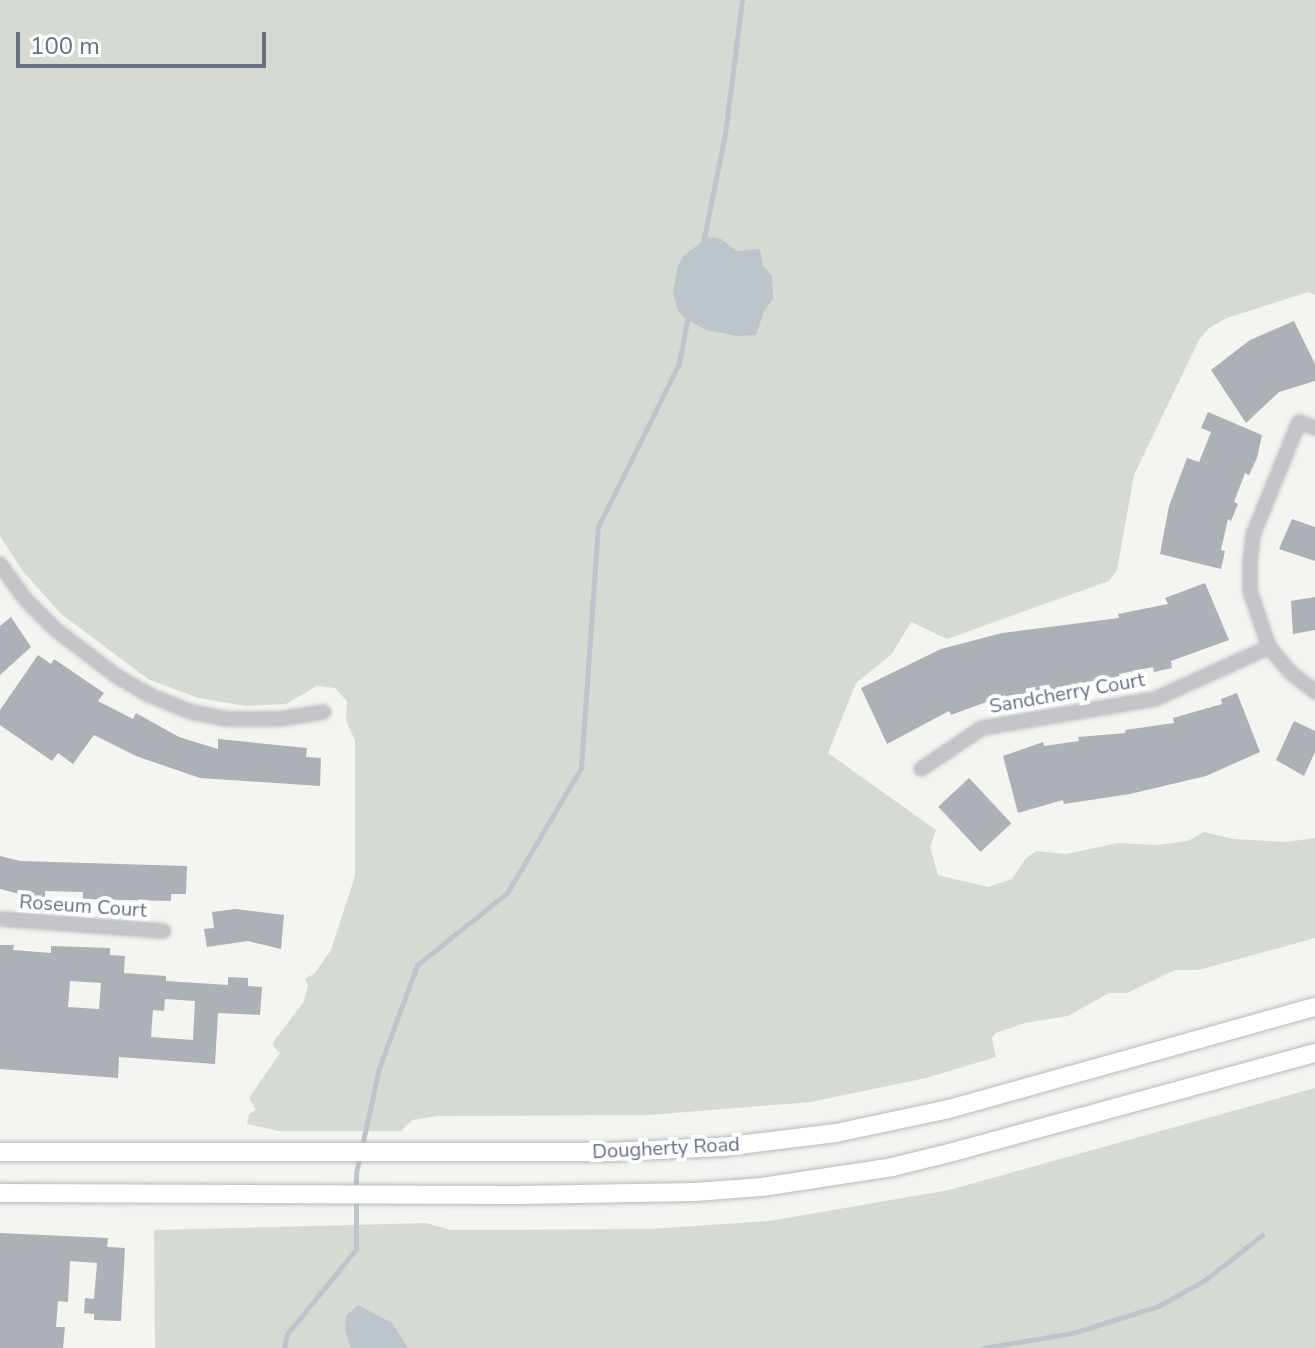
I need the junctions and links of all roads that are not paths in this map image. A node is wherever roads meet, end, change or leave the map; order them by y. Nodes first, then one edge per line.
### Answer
1 (1315, 428) edge
2 (0, 564) edge
3 (1269, 647) junction
4 (1315, 692) edge
5 (323, 712) dead end
6 (921, 769) dead end
7 (0, 919) edge
8 (164, 931) dead end
9 (1315, 1007) edge
10 (1315, 1053) edge
11 (0, 1152) edge
12 (0, 1193) edge

1 - 3 street
2 - 5 street
3 - 4 street
3 - 6 street, Sandcherry Court
7 - 8 street, Roseum Court
9 - 11 main road, Dougherty Road
10 - 12 main road

